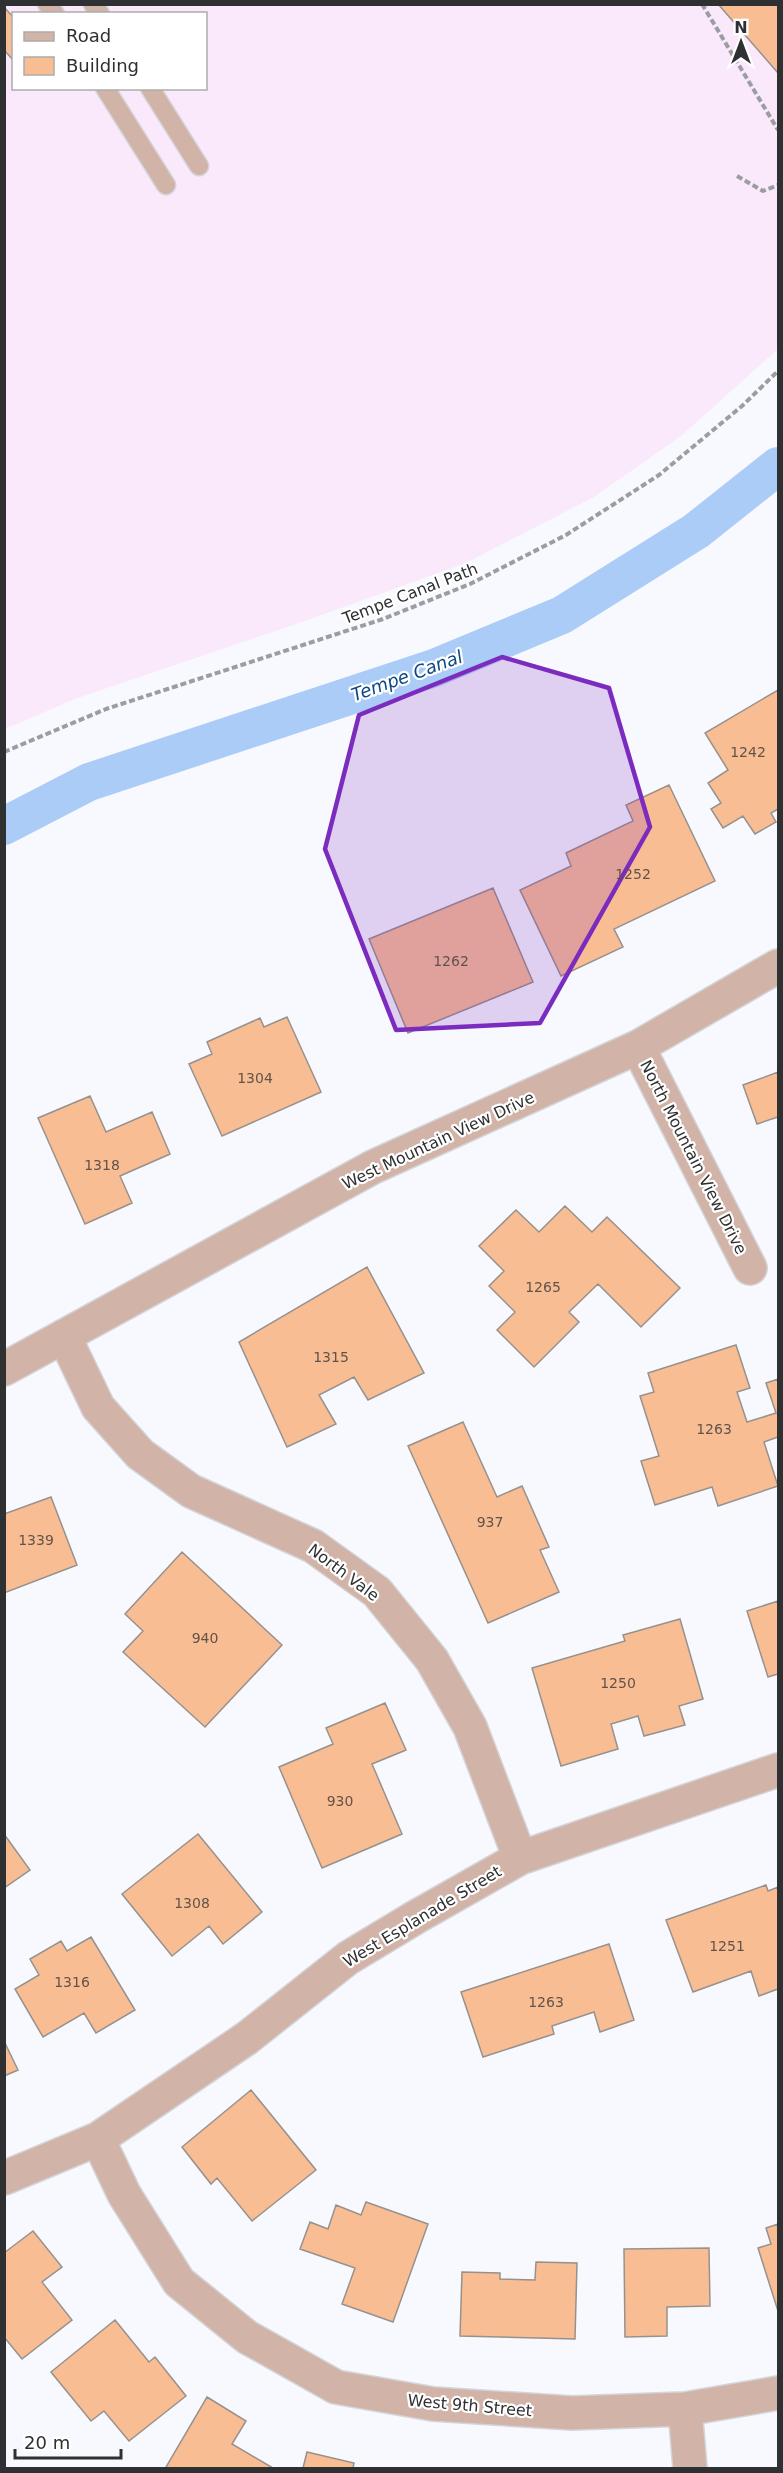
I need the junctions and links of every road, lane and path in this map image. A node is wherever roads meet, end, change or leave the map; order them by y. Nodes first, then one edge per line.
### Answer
1 (702, 4) edge
2 (106, 90) edge
3 (151, 90) edge
4 (778, 130) edge
5 (199, 166) dead end
6 (737, 176) dead end
7 (166, 185) dead end
8 (778, 185) edge
9 (778, 371) edge
10 (4, 752) edge
11 (778, 966) edge
12 (638, 1047) junction
13 (750, 1268) dead end
14 (64, 1336) junction
15 (4, 1369) edge
16 (778, 1770) edge
17 (520, 1858) junction
18 (98, 2139) junction
19 (4, 2178) edge
20 (778, 2393) edge
21 (685, 2409) junction
22 (690, 2469) edge

1 - 4 path
2 - 7 lane
3 - 5 lane
6 - 8 path
9 - 10 path, Tempe Canal Path
11 - 12 street, West Mountain View Drive
12 - 13 street, North Mountain View Drive
12 - 14 street, West Mountain View Drive
14 - 15 street, West Mountain View Drive
14 - 17 street, North Vale
16 - 17 street, West Esplanade Street
17 - 18 street, West Esplanade Street
18 - 19 street, West Esplanade Street
18 - 21 street, West 9th Street
20 - 21 street, West 9th Street
21 - 22 street

